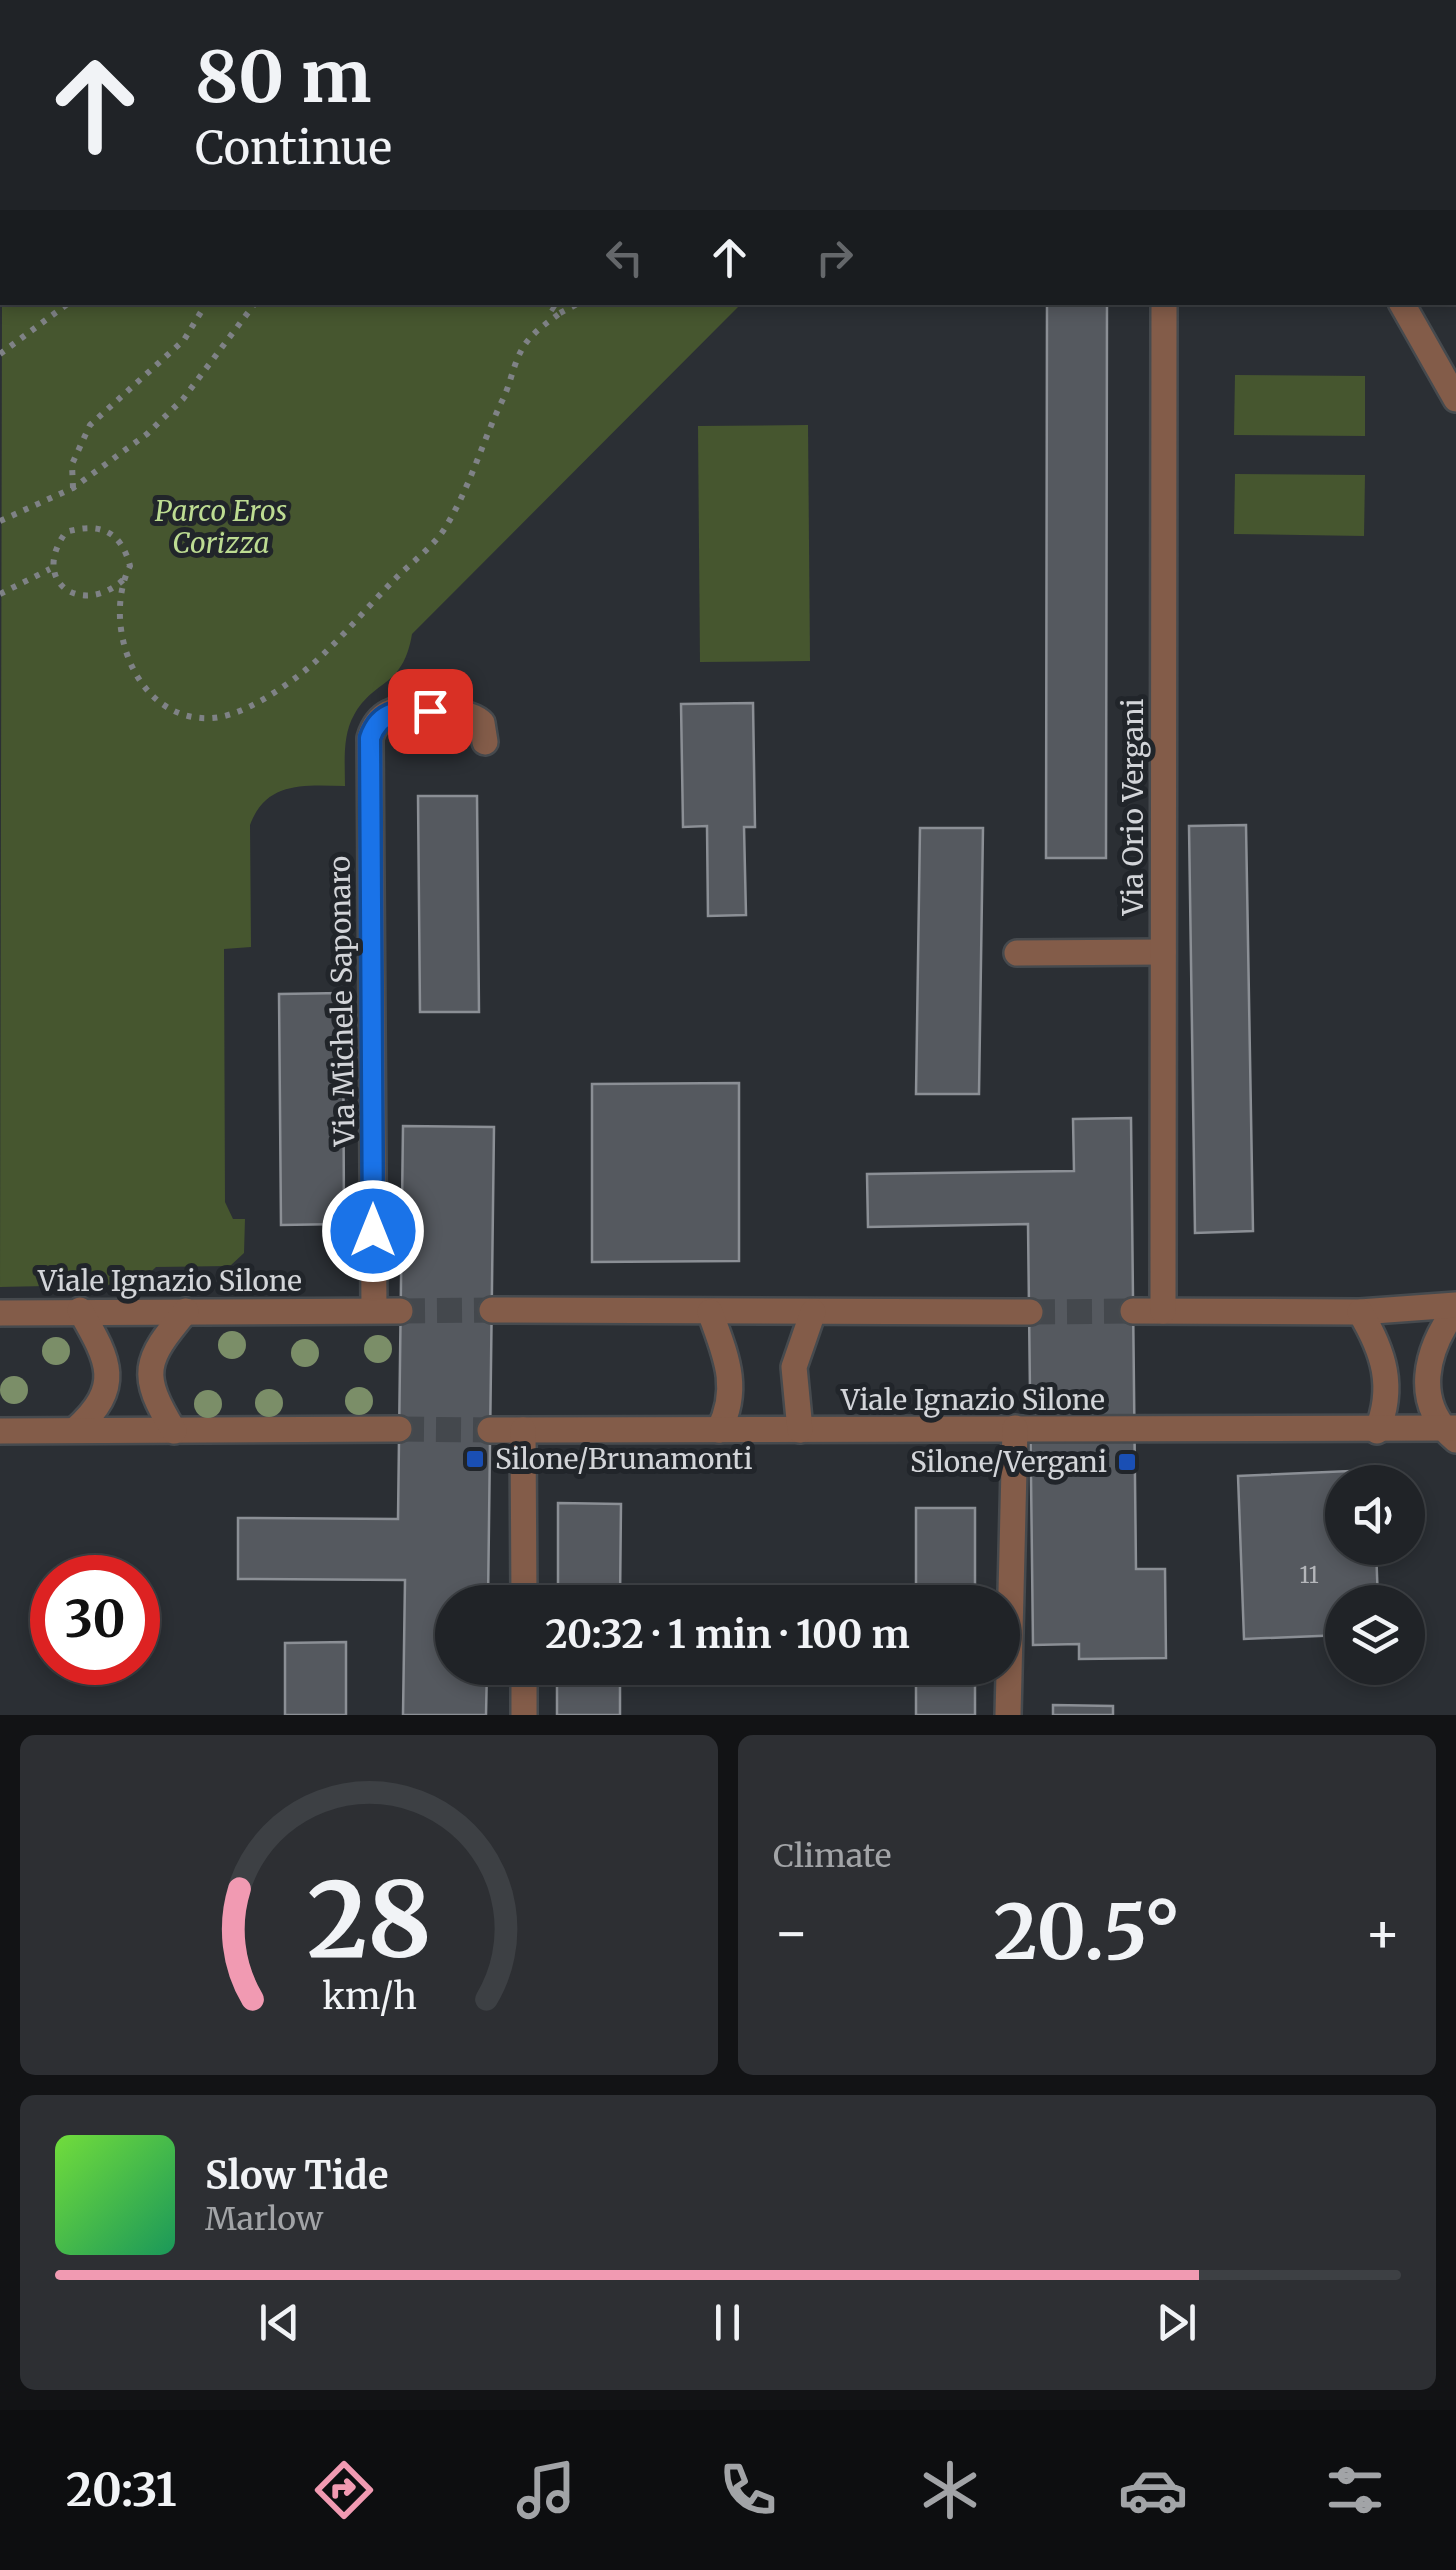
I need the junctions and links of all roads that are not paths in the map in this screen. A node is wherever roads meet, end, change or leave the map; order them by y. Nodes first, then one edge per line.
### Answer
1 (1164, 305) edge
2 (1403, 305) edge
3 (1456, 398) edge
4 (484, 742) dead end
5 (1164, 952) junction
6 (1016, 953) dead end
7 (1456, 1308) edge
8 (80, 1310) junction
9 (186, 1310) junction
10 (387, 1310) joint
11 (492, 1310) tunnel mouth
12 (1133, 1311) tunnel mouth
13 (1163, 1311) junction
14 (710, 1312) junction
15 (813, 1312) junction
16 (1030, 1312) tunnel mouth
17 (1360, 1312) junction
18 (0, 1313) edge
19 (1015, 1428) junction
20 (0, 1430) edge
21 (75, 1430) junction
22 (399, 1430) tunnel mouth
23 (490, 1430) tunnel mouth
24 (523, 1430) junction
25 (719, 1430) junction
26 (800, 1430) junction
27 (174, 1431) junction
28 (1376, 1431) junction
29 (1452, 1432) edge
30 (524, 1585) edge
31 (524, 1685) edge
32 (524, 1715) edge
33 (1008, 1715) edge

1 - 5 street, Via Orio Vergani
2 - 3 street
4 - 10 street, Via Michele Saponaro
5 - 6 street
5 - 13 street, Via Orio Vergani
7 - 17 street
7 - 29 street
8 - 9 street, Viale Ignazio Silone
8 - 18 street, Viale Ignazio Silone
8 - 21 street
9 - 10 street, Viale Ignazio Silone
9 - 27 street
11 - 14 street
12 - 13 street
13 - 17 street
14 - 15 street
14 - 25 street
15 - 16 street
15 - 26 street
17 - 28 street
19 - 26 street, Viale Ignazio Silone
19 - 28 street, Viale Ignazio Silone
19 - 33 street
20 - 21 street
21 - 27 street
22 - 27 street
23 - 24 street, Viale Ignazio Silone
24 - 25 street, Viale Ignazio Silone
24 - 30 street
25 - 26 street, Viale Ignazio Silone
28 - 29 street, Viale Ignazio Silone
31 - 32 street

